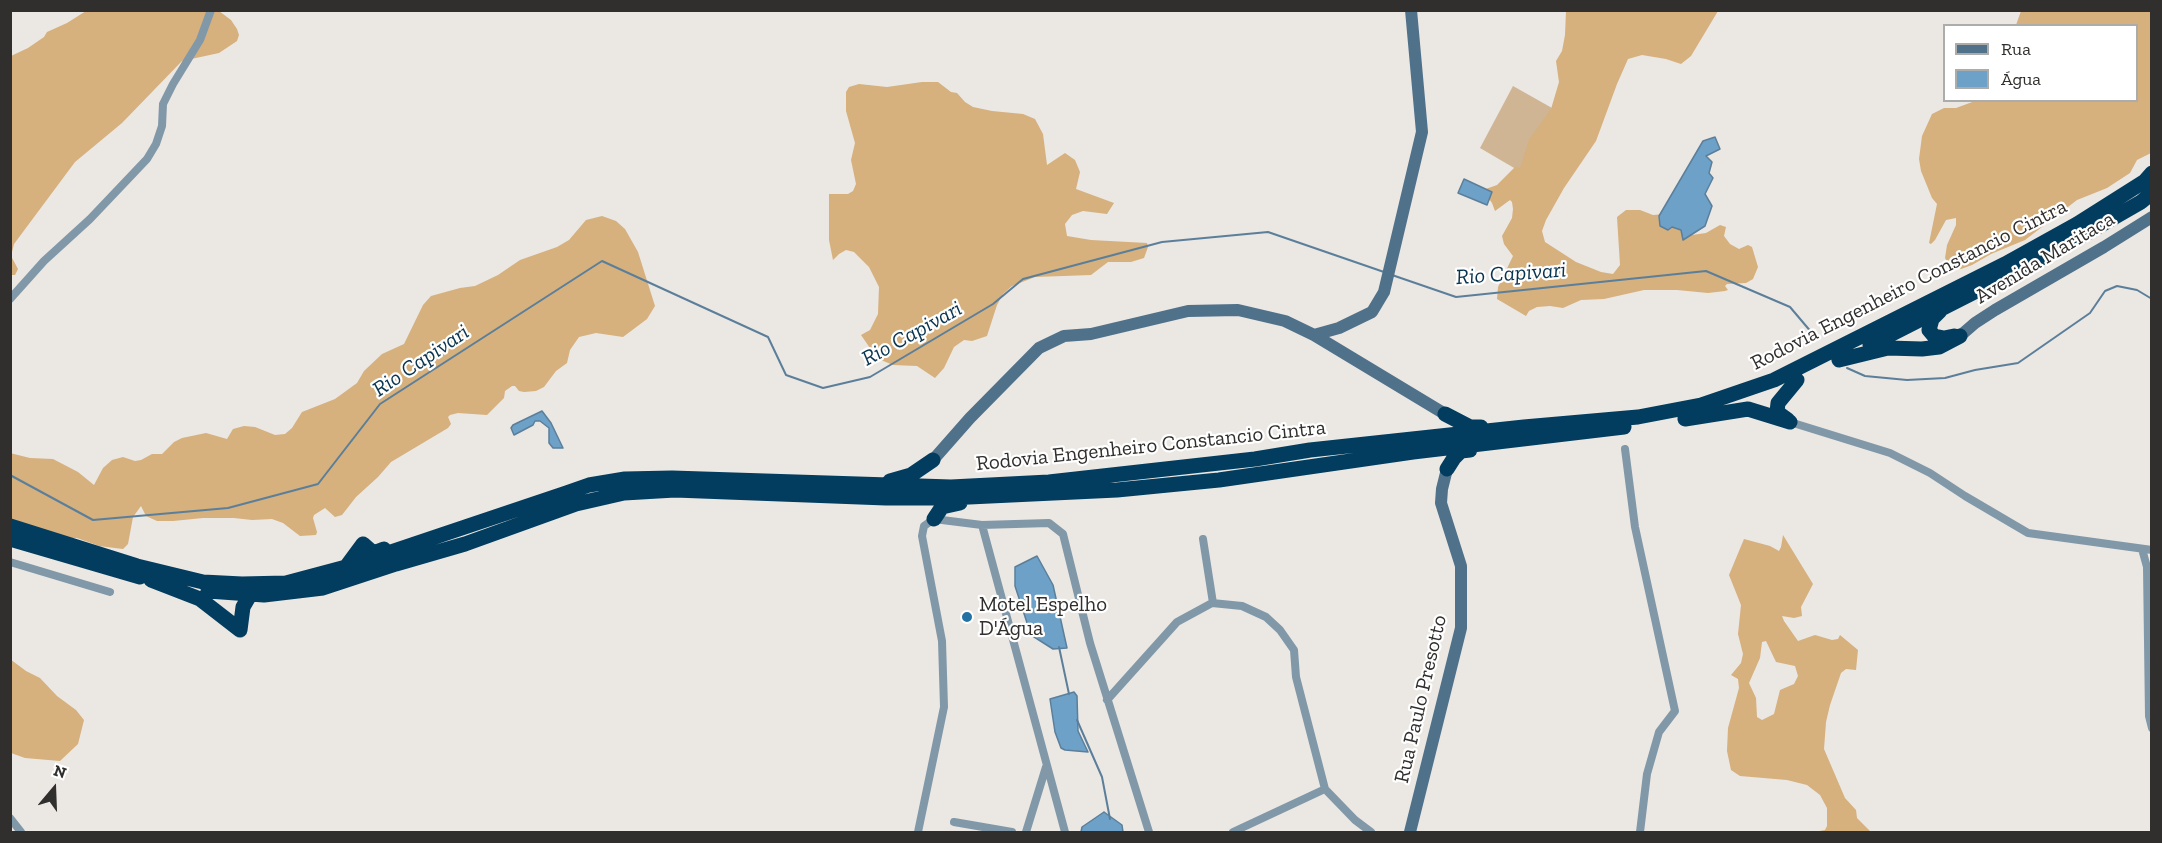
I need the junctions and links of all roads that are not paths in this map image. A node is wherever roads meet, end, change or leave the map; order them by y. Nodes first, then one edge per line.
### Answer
1 (211, 10) edge
2 (1411, 10) edge
3 (2151, 173) edge
4 (2151, 193) edge
5 (2151, 217) edge
6 (10, 299) edge
7 (1941, 309) junction
8 (1314, 335) junction
9 (1960, 336) junction
10 (1839, 360) junction
11 (1797, 380) junction
12 (1445, 414) junction
13 (1685, 419) junction
14 (1790, 422) junction
15 (1524, 427) junction
16 (1513, 440) junction
17 (1413, 446) junction
18 (1625, 449) dead end
19 (933, 460) junction
20 (1447, 469) junction
21 (873, 486) junction
22 (951, 487) junction
23 (1062, 492) junction
24 (886, 498) junction
25 (934, 519) junction
26 (982, 525) junction
27 (10, 526) edge
28 (10, 539) edge
29 (1203, 540) dead end
30 (2147, 549) edge
31 (10, 562) edge
32 (151, 580) junction
33 (110, 592) dead end
34 (250, 595) junction
35 (1213, 603) junction
36 (1107, 700) junction
37 (2151, 728) edge
38 (1047, 766) junction
39 (1325, 789) junction
40 (10, 818) edge
41 (954, 822) dead end
42 (21, 832) edge
43 (918, 832) edge
44 (1012, 832) edge
45 (1026, 832) edge
46 (1065, 832) edge
47 (1149, 832) edge
48 (1233, 832) edge
49 (1371, 832) edge
50 (1410, 832) edge
51 (1640, 832) edge

1 - 6 street
2 - 8 street
3 - 15 highway, Rodovia Engenheiro Constancio Cintra
4 - 7 highway, Rodovia Engenheiro Constancio Cintra
5 - 9 street, Avenida Maritaca
7 - 9 highway
7 - 10 highway, Rodovia Engenheiro Constancio Cintra
8 - 12 street
8 - 19 street
9 - 10 highway
10 - 11 highway, Rodovia Engenheiro Constancio Cintra
11 - 13 highway, Rodovia Engenheiro Constancio Cintra
11 - 14 highway
12 - 15 highway
12 - 17 highway
13 - 14 highway
13 - 16 highway, Rodovia Engenheiro Constancio Cintra
14 - 30 street
15 - 17 highway, Rodovia Engenheiro Constancio Cintra
16 - 17 highway, Rodovia Engenheiro Constancio Cintra
16 - 20 highway
17 - 20 highway
17 - 22 highway, Rodovia Engenheiro Constancio Cintra
17 - 23 highway, Rodovia Engenheiro Constancio Cintra
18 - 51 street
19 - 21 highway
19 - 22 highway
20 - 50 street, Rua Paulo Presotto
21 - 22 highway, Rodovia Engenheiro Constancio Cintra
21 - 27 highway, Rodovia Engenheiro Constancio Cintra
23 - 24 highway, Rodovia Engenheiro Constancio Cintra
23 - 25 highway
24 - 25 highway
24 - 34 highway, Rodovia Engenheiro Constancio Cintra
25 - 26 street
25 - 43 street
26 - 36 street
26 - 38 street
28 - 32 highway, Rodovia Engenheiro Constancio Cintra
29 - 35 street
30 - 37 street
31 - 33 street
32 - 34 highway, Rodovia Engenheiro Constancio Cintra
32 - 34 highway
35 - 36 street
35 - 39 street
36 - 47 street
38 - 45 street
38 - 46 street
39 - 48 street
39 - 49 street
40 - 42 street
41 - 44 street

